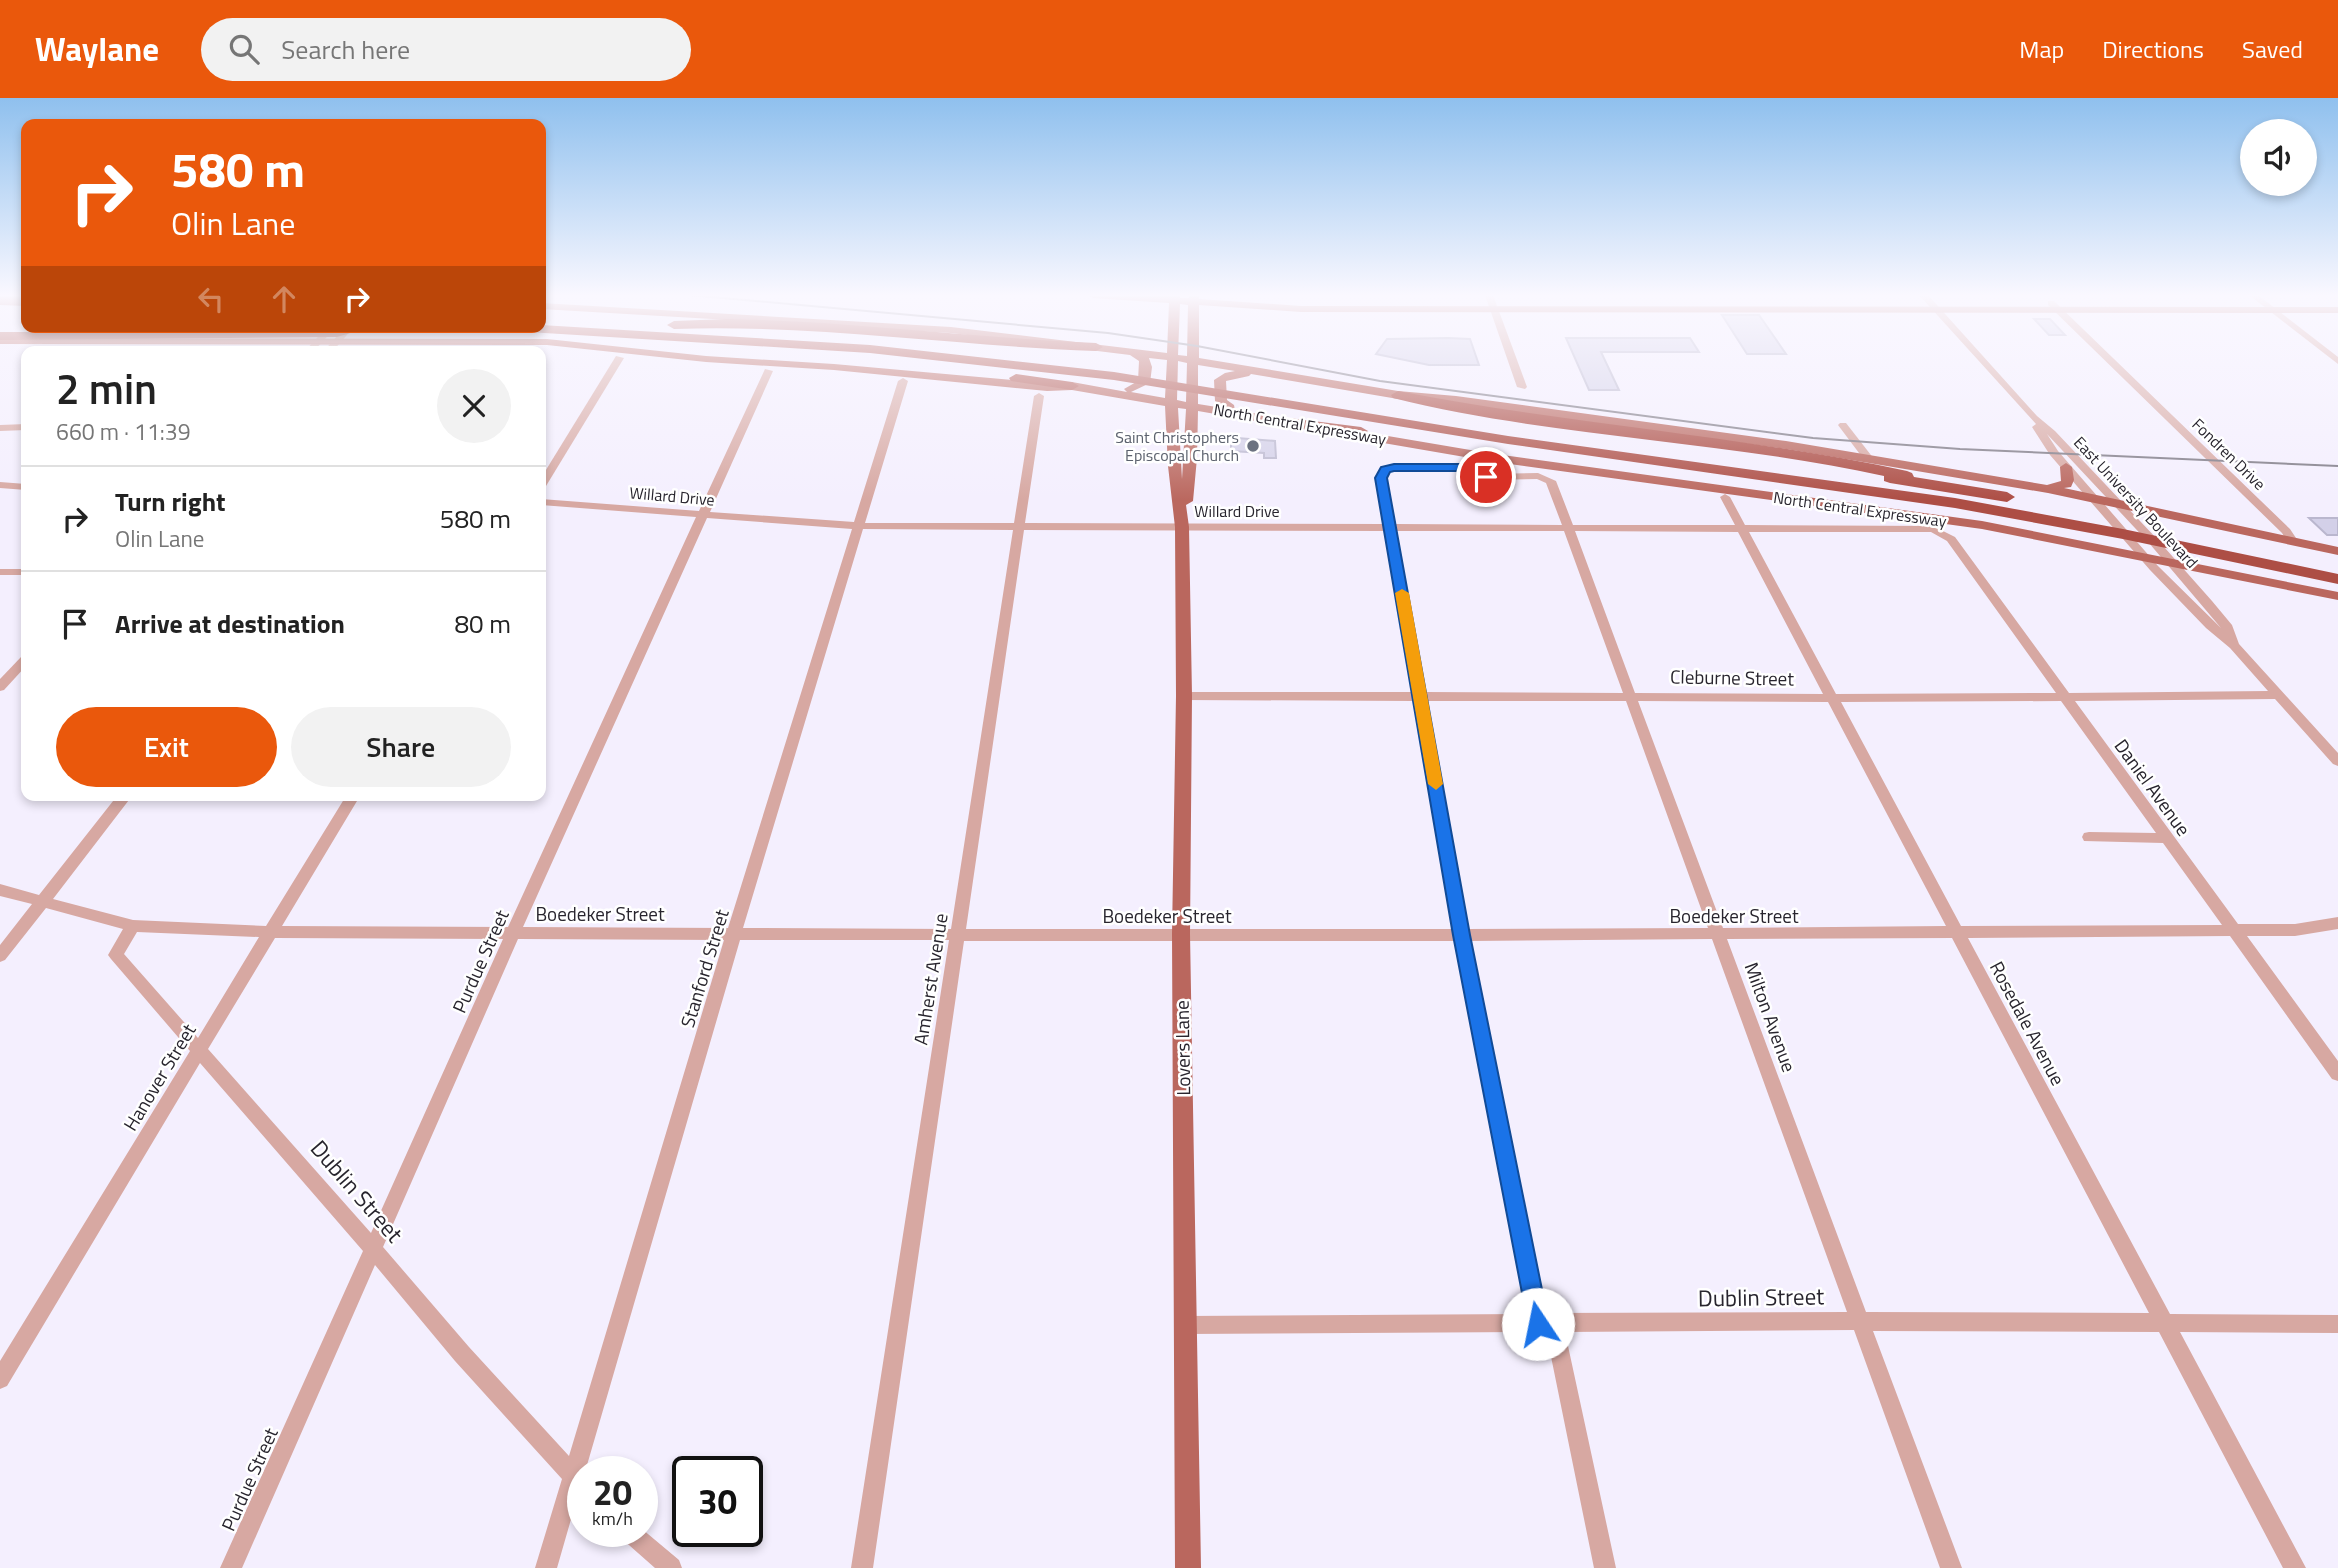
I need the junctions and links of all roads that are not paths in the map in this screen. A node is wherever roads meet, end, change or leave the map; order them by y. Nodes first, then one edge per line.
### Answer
1 (1193, 363) edge
2 (616, 364) edge
3 (777, 364) edge
4 (878, 364) edge
5 (1006, 364) edge
6 (1112, 364) edge
7 (1147, 364) edge
8 (1172, 364) edge
9 (1198, 364) edge
10 (1513, 364) edge
11 (1985, 364) edge
12 (2113, 364) edge
13 (768, 371) dead end
14 (1276, 374) junction
15 (903, 381) dead end
16 (1072, 386) junction
17 (1522, 387) dead end
18 (1106, 391) junction
19 (1398, 395) junction
20 (1039, 396) dead end
21 (1171, 398) junction
22 (1192, 402) junction
23 (1240, 414) junction
24 (2034, 418) junction
25 (1289, 422) junction
26 (1843, 425) dead end
27 (21, 427) edge
28 (0, 428) edge
29 (1869, 459) junction
30 (2066, 467) junction
31 (546, 478) edge
32 (0, 485) edge
33 (21, 487) edge
34 (1956, 488) junction
35 (2048, 489) junction
36 (1725, 497) dead end
37 (546, 502) edge
38 (2098, 502) junction
39 (2124, 507) junction
40 (702, 514) junction
41 (2036, 517) junction
42 (858, 526) junction
43 (1390, 526) junction
44 (1567, 526) junction
45 (1740, 526) junction
46 (1019, 527) junction
47 (1182, 527) junction
48 (1933, 529) joint
49 (2292, 541) junction
50 (2338, 551) edge
51 (2140, 552) junction
52 (2169, 558) junction
53 (2338, 565) edge
54 (0, 572) edge
55 (21, 572) edge
56 (2338, 579) edge
57 (2338, 596) edge
58 (2234, 645) junction
59 (21, 664) edge
60 (0, 687) edge
61 (1630, 695) junction
62 (2279, 695) junction
63 (1184, 696) junction
64 (1421, 696) junction
65 (1830, 697) junction
66 (2064, 697) junction
67 (2338, 761) edge
68 (121, 801) edge
69 (350, 801) edge
70 (2089, 837) dead end
71 (2166, 838) junction
72 (0, 890) edge
73 (43, 901) junction
74 (2338, 923) edge
75 (133, 926) junction
76 (270, 932) junction
77 (2234, 932) junction
78 (513, 933) junction
79 (734, 933) junction
80 (956, 934) junction
81 (1181, 934) junction
82 (1718, 934) junction
83 (1956, 934) junction
84 (1461, 935) junction
85 (0, 956) edge
86 (201, 1050) junction
87 (2338, 1074) edge
88 (373, 1249) junction
89 (1859, 1321) junction
90 (2164, 1322) junction
91 (1546, 1324) junction
92 (2338, 1324) edge
93 (1185, 1325) junction
94 (0, 1379) edge
95 (585, 1456) edge
96 (567, 1470) edge
97 (567, 1512) edge
98 (647, 1547) edge
99 (230, 1568) edge
100 (546, 1568) edge
101 (671, 1568) edge
102 (862, 1568) edge
103 (1188, 1568) edge
104 (1605, 1568) edge
105 (1951, 1568) edge
106 (2294, 1568) edge

1 - 22 main road, Lovers Lane
2 - 31 street
3 - 16 main road, North Central Expressway
4 - 16 highway
5 - 41 highway, North Central Expressway
6 - 34 highway, North Central Expressway
7 - 18 main road
8 - 21 main road, Lovers Lane
9 - 14 main road
10 - 17 street
11 - 24 street, East University Boulevard
12 - 49 street, Fondren Drive
13 - 40 street, Purdue Street
14 - 19 main road
14 - 23 main road
15 - 42 street, Stanford Street
16 - 18 main road, North Central Expressway
18 - 21 main road, North Central Expressway
19 - 29 main road
19 - 34 highway
20 - 46 street, Amherst Avenue
21 - 22 main road, North Central Expressway
21 - 47 main road, Lovers Lane
22 - 23 main road, North Central Expressway
22 - 47 main road, Lovers Lane
23 - 25 main road, North Central Expressway
24 - 30 street, East University Boulevard
24 - 39 street, East University Boulevard
25 - 41 highway
25 - 51 main road, North Central Expressway
26 - 29 street
27 - 28 street
29 - 35 main road
30 - 35 main road
30 - 38 street, East University Boulevard
32 - 33 street
34 - 53 highway, North Central Expressway
35 - 38 main road
36 - 45 street, Rosedale Avenue
37 - 40 street, Willard Drive
38 - 39 main road
38 - 51 street, East University Boulevard
39 - 49 main road
39 - 52 street, East University Boulevard
40 - 42 street, Willard Drive
40 - 78 street, Purdue Street
41 - 56 highway, North Central Expressway
42 - 46 street, Willard Drive
42 - 79 street, Stanford Street
43 - 44 street, Willard Drive
43 - 44 street, Milton Avenue
43 - 47 street, Willard Drive
43 - 64 street
44 - 45 street, Willard Drive
44 - 61 street, Milton Avenue
45 - 48 street, Willard Drive
45 - 65 street, Rosedale Avenue
46 - 47 street, Willard Drive
46 - 80 street, Amherst Avenue
47 - 63 main road, Lovers Lane
48 - 66 street, Daniel Avenue
49 - 50 main road
51 - 52 main road, North Central Expressway
51 - 58 street, East University Boulevard
52 - 57 main road, North Central Expressway
52 - 58 street, East University Boulevard
54 - 55 street
58 - 62 street
59 - 60 street
61 - 64 street, Cleburne Street
61 - 65 street, Cleburne Street
61 - 82 street, Milton Avenue
62 - 66 street, Cleburne Street
62 - 67 street
63 - 64 street, Cleburne Street
63 - 81 main road, Lovers Lane
64 - 84 street
65 - 66 street, Cleburne Street
65 - 83 street, Rosedale Avenue
66 - 71 street, Daniel Avenue
68 - 73 street
69 - 76 street, Hanover Street
70 - 71 street
71 - 77 street, Daniel Avenue
72 - 73 street, Boedeker Street
73 - 75 street, Boedeker Street
73 - 85 street
74 - 77 street, Boedeker Street
75 - 76 street, Boedeker Street
75 - 86 street, Dublin Street
76 - 78 street, Boedeker Street
76 - 86 street, Hanover Street
77 - 83 street, Boedeker Street
77 - 87 street, Daniel Avenue
78 - 79 street, Boedeker Street
78 - 88 street, Purdue Street
79 - 80 street, Boedeker Street
79 - 95 street, Stanford Street
80 - 81 street, Boedeker Street
80 - 102 street, Amherst Avenue
81 - 84 street, Boedeker Street
81 - 93 main road, Lovers Lane
82 - 83 street, Boedeker Street
82 - 84 street, Boedeker Street
82 - 89 street, Milton Avenue
83 - 90 street, Rosedale Avenue
84 - 91 street
86 - 88 street, Dublin Street
86 - 94 street, Hanover Street
88 - 96 street, Dublin Street
88 - 99 street, Purdue Street
89 - 90 street, Dublin Street
89 - 91 street, Dublin Street
89 - 105 street, Milton Avenue
90 - 92 street, Dublin Street
90 - 106 street, Rosedale Avenue
91 - 93 street, Dublin Street
91 - 104 street
93 - 103 main road, Lovers Lane
97 - 100 street, Stanford Street
98 - 101 street

